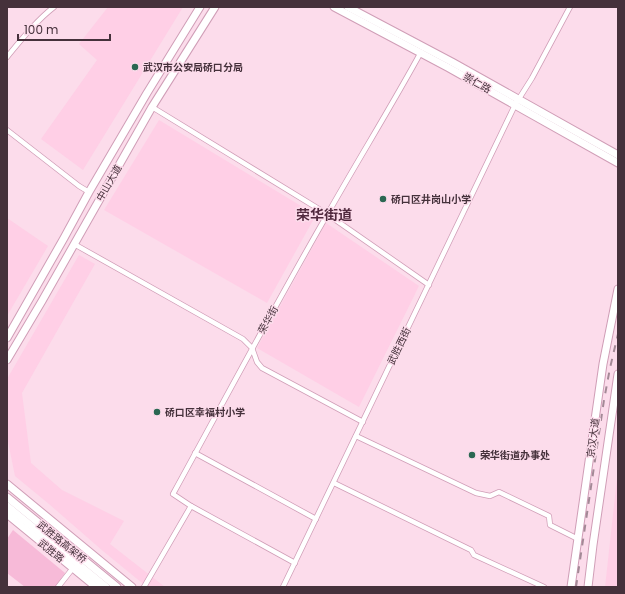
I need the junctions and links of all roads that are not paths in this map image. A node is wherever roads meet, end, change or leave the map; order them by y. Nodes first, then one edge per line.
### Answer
1 (54, 7) edge
2 (200, 7) edge
3 (214, 7) edge
4 (334, 7) edge
5 (348, 7) edge
6 (570, 7) edge
7 (422, 50) junction
8 (7, 57) edge
9 (517, 102) junction
10 (152, 107) junction
11 (7, 130) edge
12 (618, 154) edge
13 (618, 163) edge
14 (89, 192) junction
15 (327, 214) junction
16 (74, 244) junction
17 (429, 285) junction
18 (618, 289) edge
19 (7, 338) edge
20 (252, 348) junction
21 (7, 360) edge
22 (618, 374) edge
23 (615, 418) edge
24 (363, 422) junction
25 (356, 436) junction
26 (195, 453) junction
27 (334, 483) junction
28 (7, 484) edge
29 (7, 497) edge
30 (7, 506) edge
31 (191, 506) junction
32 (7, 514) edge
33 (316, 520) junction
34 (578, 539) junction
35 (295, 563) junction
36 (73, 568) junction
37 (58, 587) edge
38 (96, 587) edge
39 (106, 587) edge
40 (117, 587) edge
41 (132, 587) edge
42 (144, 587) edge
43 (283, 587) edge
44 (544, 587) edge
45 (571, 587) edge
46 (588, 587) edge

1 - 8 street
2 - 14 main road, 中山大道
3 - 10 main road, 中山大道
4 - 7 main road, 崇仁路
5 - 7 main road, 崇仁路
6 - 9 street, 武胜西街
7 - 9 main road, 崇仁路
7 - 15 street, 荣华街
9 - 12 main road, 崇仁路
9 - 13 main road, 崇仁路
9 - 17 street, 武胜西街
10 - 15 street
10 - 16 main road, 中山大道
11 - 14 street
14 - 19 main road, 中山大道
15 - 17 street
15 - 20 street, 荣华街
16 - 20 street
16 - 21 main road, 中山大道
17 - 24 street, 武胜西街
18 - 34 main road, 京汉大道
20 - 24 street
20 - 26 street, 荣华街
22 - 23 main road, 京汉大道
23 - 46 main road, 京汉大道
24 - 25 street, 武胜西街
25 - 27 street, 武胜西街
25 - 34 street
26 - 31 street, 荣华街
26 - 33 street
27 - 33 street, 武胜西街
27 - 44 street
28 - 41 main road
29 - 40 main road, 武胜路高架桥
30 - 39 main road, 武胜路高架桥
31 - 35 street
31 - 42 street
32 - 36 main road, 武胜路
33 - 35 street, 武胜西街
34 - 45 main road, 京汉大道
35 - 43 street, 武胜西街
36 - 37 street
36 - 38 main road, 武胜路

